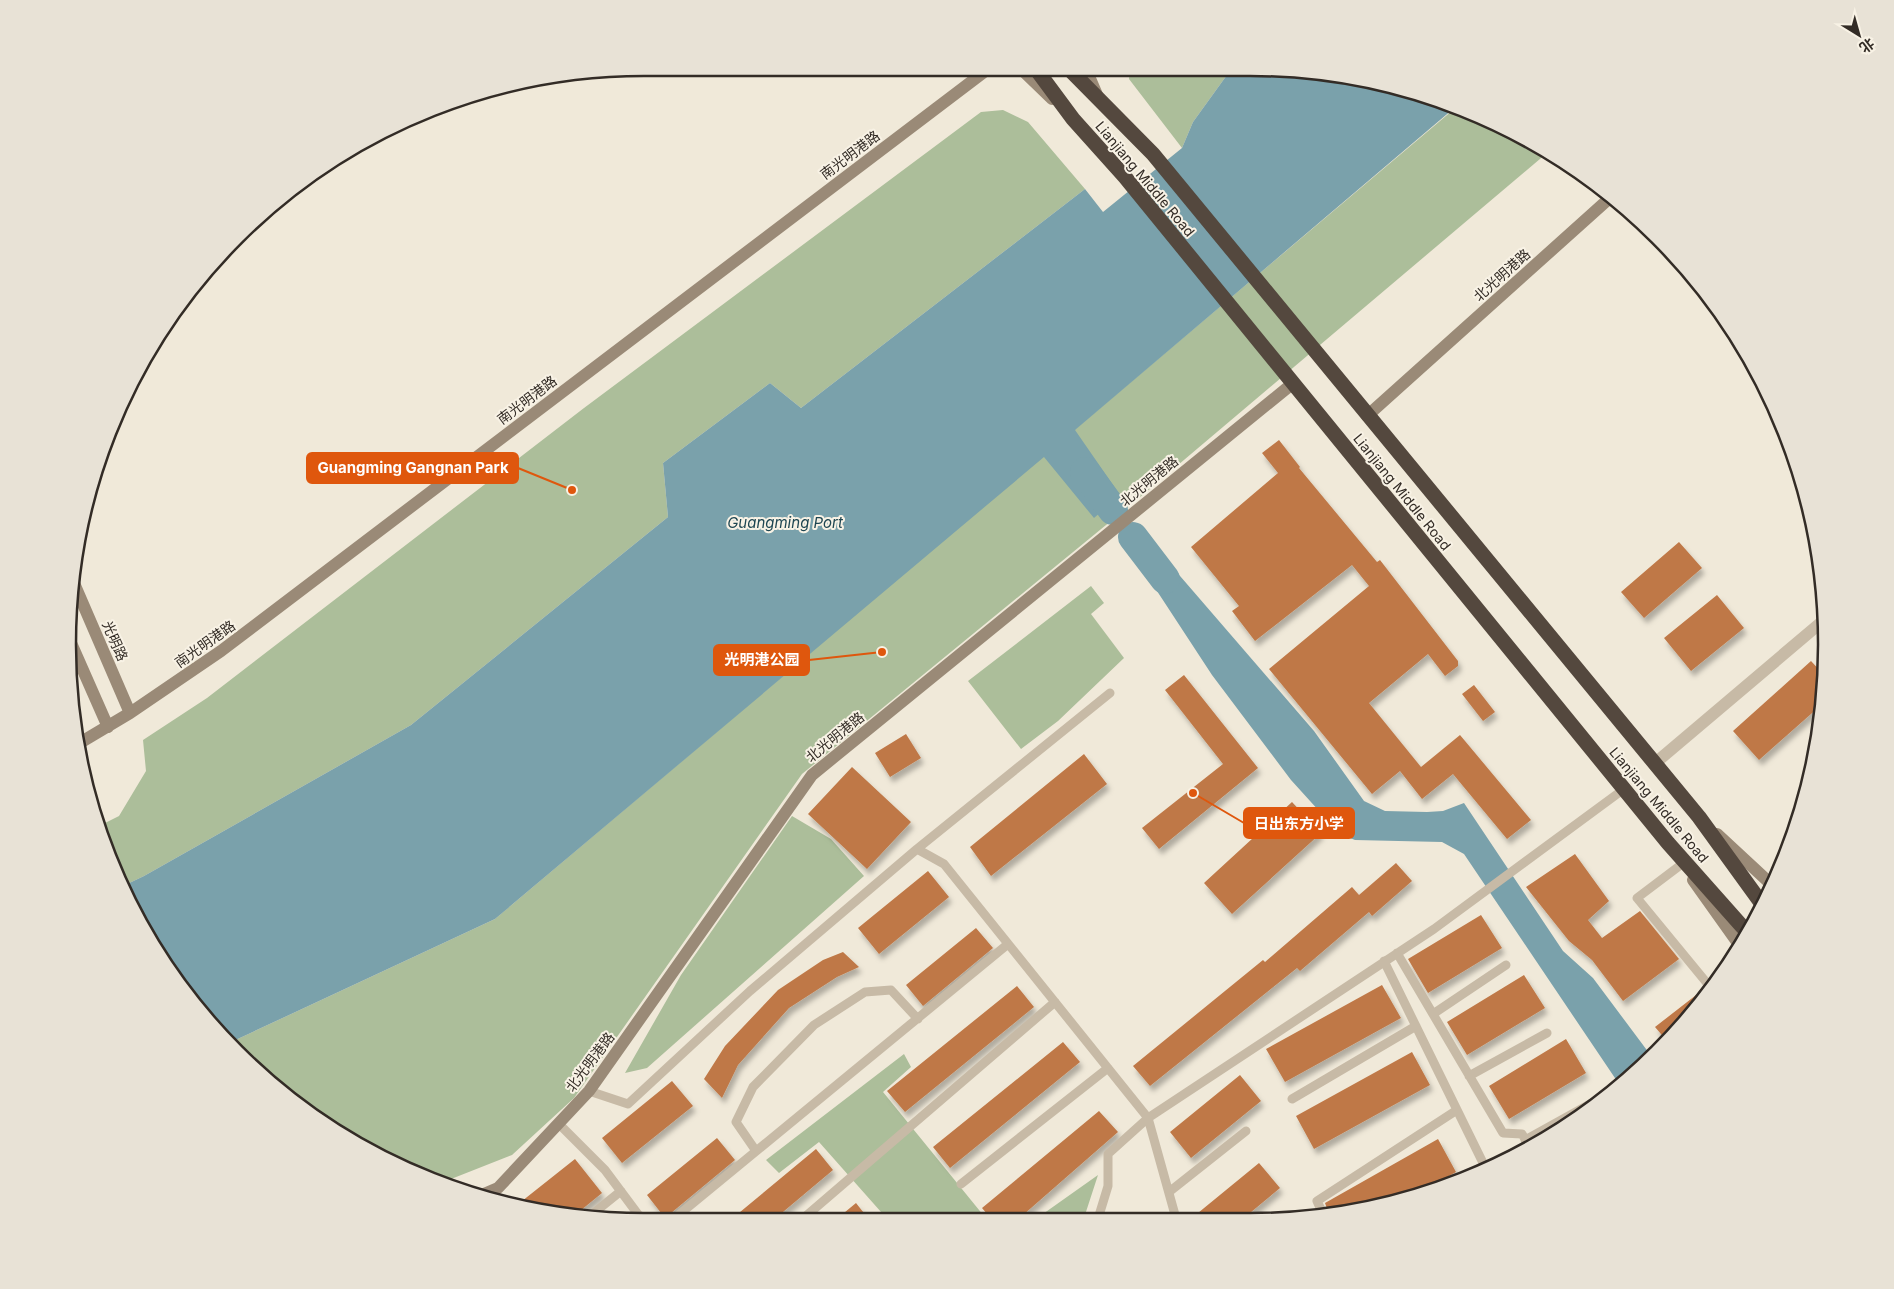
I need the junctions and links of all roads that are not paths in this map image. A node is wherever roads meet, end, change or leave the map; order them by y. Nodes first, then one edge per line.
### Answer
1 (979, 76) edge
2 (1028, 76) edge
3 (1041, 76) edge
4 (1076, 76) edge
5 (1089, 76) edge
6 (1099, 99) junction
7 (1073, 119) junction
8 (1605, 202) edge
9 (1292, 384) junction
10 (1367, 416) junction
11 (78, 594) edge
12 (1818, 626) edge
13 (76, 655) edge
14 (1110, 693) dead end
15 (130, 713) junction
16 (108, 727) junction
17 (85, 740) edge
18 (1654, 764) junction
19 (1624, 788) junction
20 (1698, 817) junction
21 (1668, 843) junction
22 (918, 849) junction
23 (1682, 864) junction
24 (1766, 880) edge
25 (1758, 898) edge
26 (1743, 927) edge
27 (1735, 939) edge
28 (1008, 944) junction
29 (1397, 953) junction
30 (1384, 961) junction
31 (1506, 966) dead end
32 (1706, 982) edge
33 (1055, 1002) junction
34 (1433, 1014) junction
35 (918, 1019) junction
36 (1416, 1026) junction
37 (1547, 1033) dead end
38 (1108, 1068) junction
39 (1469, 1076) junction
40 (589, 1091) junction
41 (1292, 1099) dead end
42 (1457, 1110) junction
43 (1148, 1118) junction
44 (559, 1124) junction
45 (1246, 1131) dead end
46 (1526, 1141) edge
47 (756, 1151) junction
48 (1483, 1162) edge
49 (961, 1184) dead end
50 (491, 1191) edge
51 (620, 1191) junction
52 (1169, 1192) junction
53 (1320, 1208) edge
54 (596, 1211) edge
55 (636, 1213) edge
56 (681, 1213) edge
57 (809, 1213) edge
58 (1100, 1213) edge
59 (1175, 1213) edge

1 - 15 street, 南光明港路
2 - 7 street
3 - 7 highway, Lianjiang Middle Road
4 - 6 highway, Lianjiang Middle Road
5 - 6 street
6 - 10 highway, Lianjiang Middle Road
7 - 9 highway, Lianjiang Middle Road
8 - 10 street, 北光明港路
9 - 19 highway, Lianjiang Middle Road
9 - 40 street, 北光明港路
10 - 18 highway, Lianjiang Middle Road
11 - 15 street, 光明路
12 - 18 street
13 - 16 street
14 - 22 lane
15 - 16 street, 南光明港路
16 - 17 street, 南光明港路
18 - 20 highway, Lianjiang Middle Road
19 - 21 highway, Lianjiang Middle Road
19 - 29 lane
20 - 24 street
20 - 25 highway, Lianjiang Middle Road
21 - 23 street
21 - 26 highway, Lianjiang Middle Road
22 - 28 lane
22 - 40 lane
23 - 27 street
23 - 32 lane
28 - 33 lane
28 - 35 lane
29 - 30 lane
29 - 34 lane
30 - 36 lane
30 - 43 lane
31 - 34 lane
33 - 38 lane
33 - 57 lane
34 - 39 lane
35 - 47 lane
35 - 47 lane
36 - 41 lane
36 - 42 lane
37 - 39 lane
38 - 43 lane
38 - 49 lane
39 - 46 lane
40 - 44 street, 北光明港路
42 - 48 lane
42 - 53 lane
43 - 52 lane
43 - 58 lane
44 - 50 street, 北光明港路
44 - 51 lane
45 - 52 lane
47 - 56 lane
51 - 54 lane
51 - 55 lane
52 - 59 lane

